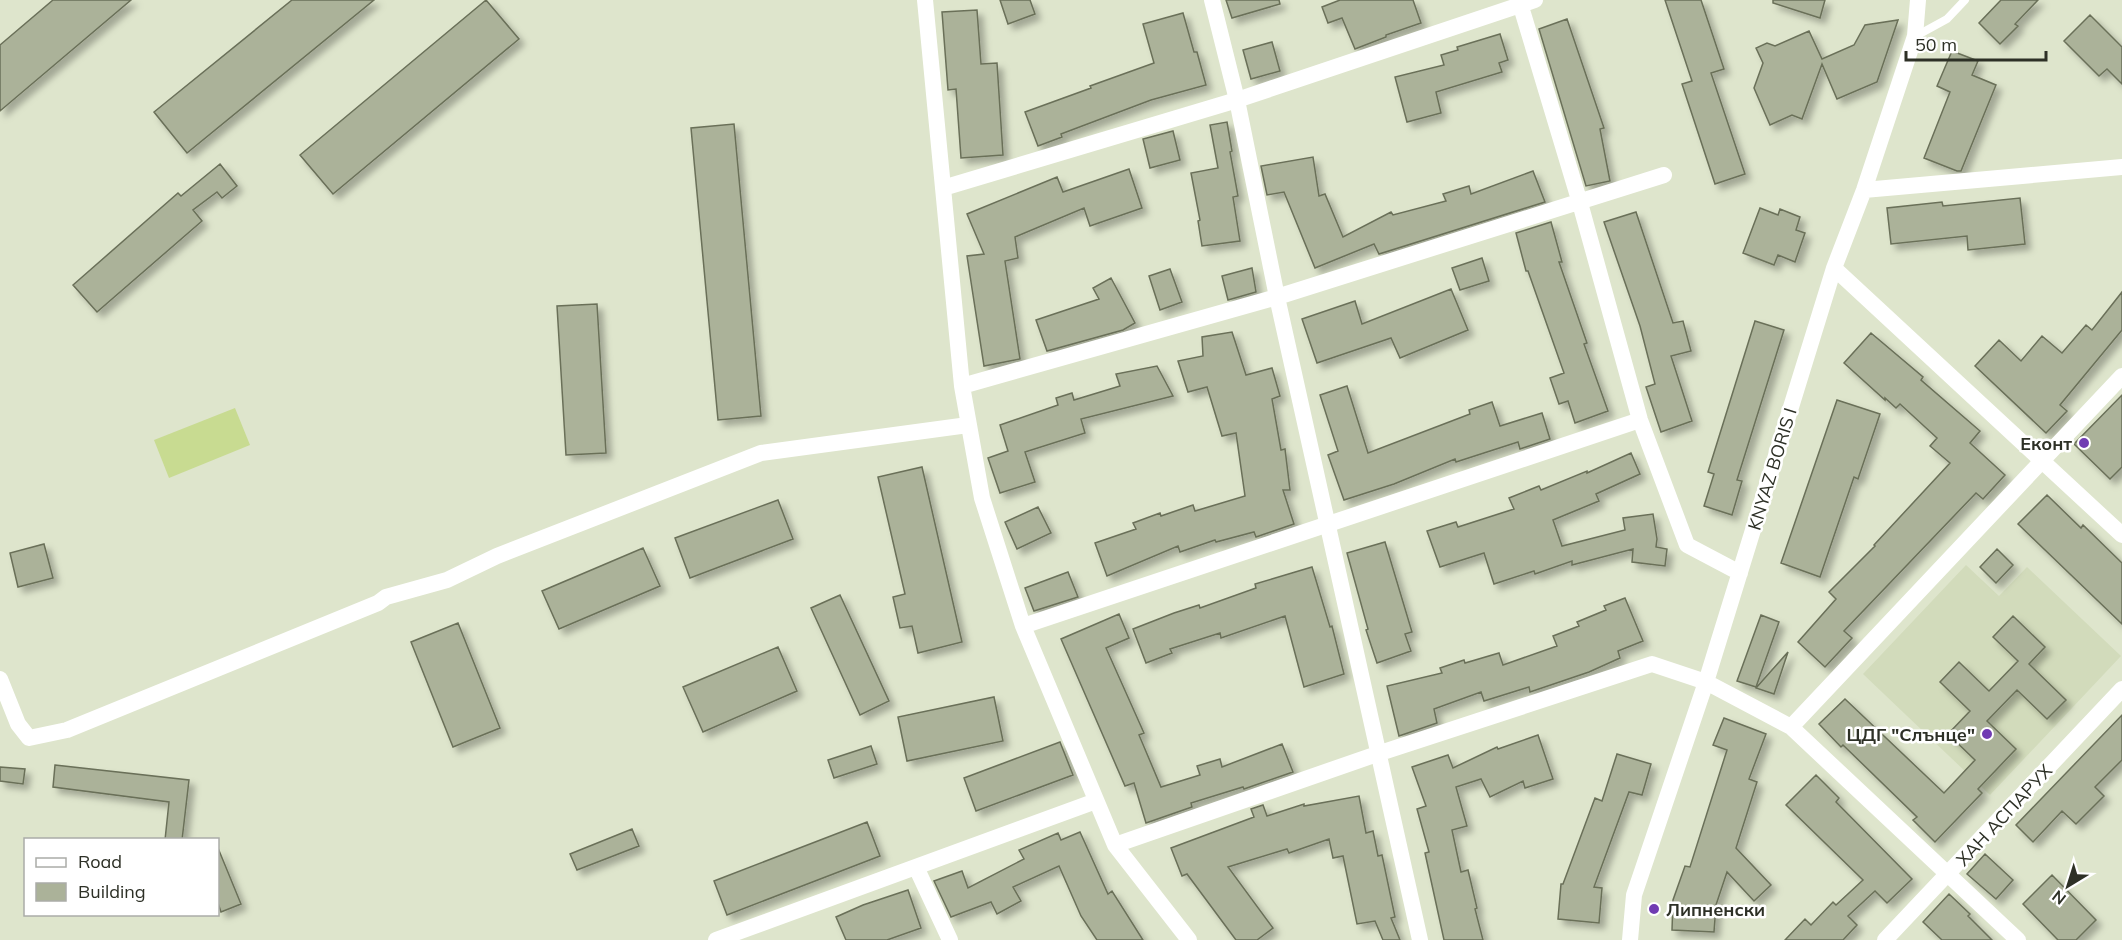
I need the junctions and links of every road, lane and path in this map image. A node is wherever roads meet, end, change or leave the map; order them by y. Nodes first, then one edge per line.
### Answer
1 (925, 0) edge
2 (1212, 0) edge
3 (1918, 0) edge
4 (1965, 0) edge
5 (1525, 1) edge
6 (1916, 36) junction
7 (1237, 100) junction
8 (2122, 168) edge
9 (1664, 175) dead end
10 (943, 188) junction
11 (1864, 190) junction
12 (1580, 202) junction
13 (1834, 268) junction
14 (1277, 297) junction
15 (2122, 376) edge
16 (962, 386) junction
17 (1640, 420) junction
18 (969, 424) junction
19 (2042, 460) junction
20 (1328, 525) junction
21 (2122, 535) edge
22 (1740, 573) junction
23 (1023, 626) junction
24 (0, 679) edge
25 (1706, 681) junction
26 (2122, 689) edge
27 (1791, 727) junction
28 (1377, 754) junction
29 (1096, 801) junction
30 (1115, 845) junction
31 (916, 867) junction
32 (1948, 874) junction
33 (722, 939) edge
34 (950, 940) edge
35 (1189, 940) edge
36 (1420, 940) edge
37 (1630, 940) edge
38 (1885, 940) edge
39 (2018, 940) edge

1 - 10 street
2 - 7 street
3 - 6 street, KNYAZ BORIS I
4 - 6 lane
5 - 7 street
5 - 12 street
6 - 11 street, KNYAZ BORIS I
7 - 10 street
7 - 14 street
8 - 11 street
9 - 12 street
10 - 16 street
11 - 13 street, KNYAZ BORIS I
12 - 14 street
12 - 17 street
13 - 19 street
13 - 22 street, KNYAZ BORIS I
14 - 16 street
14 - 20 street
15 - 19 street
16 - 18 street
17 - 20 street
17 - 22 street
18 - 23 street
18 - 24 street
19 - 21 street
19 - 27 street
20 - 23 street
20 - 28 street
22 - 25 street, KNYAZ BORIS I
23 - 29 street
25 - 27 street
25 - 28 street
25 - 37 street, KNYAZ BORIS I
26 - 32 street, ХАН АСПАРУХ
27 - 32 street
28 - 30 street
28 - 36 street
29 - 30 street
29 - 31 street
30 - 35 street
31 - 33 street
31 - 34 street
32 - 38 street, ХАН АСПАРУХ
32 - 39 street

